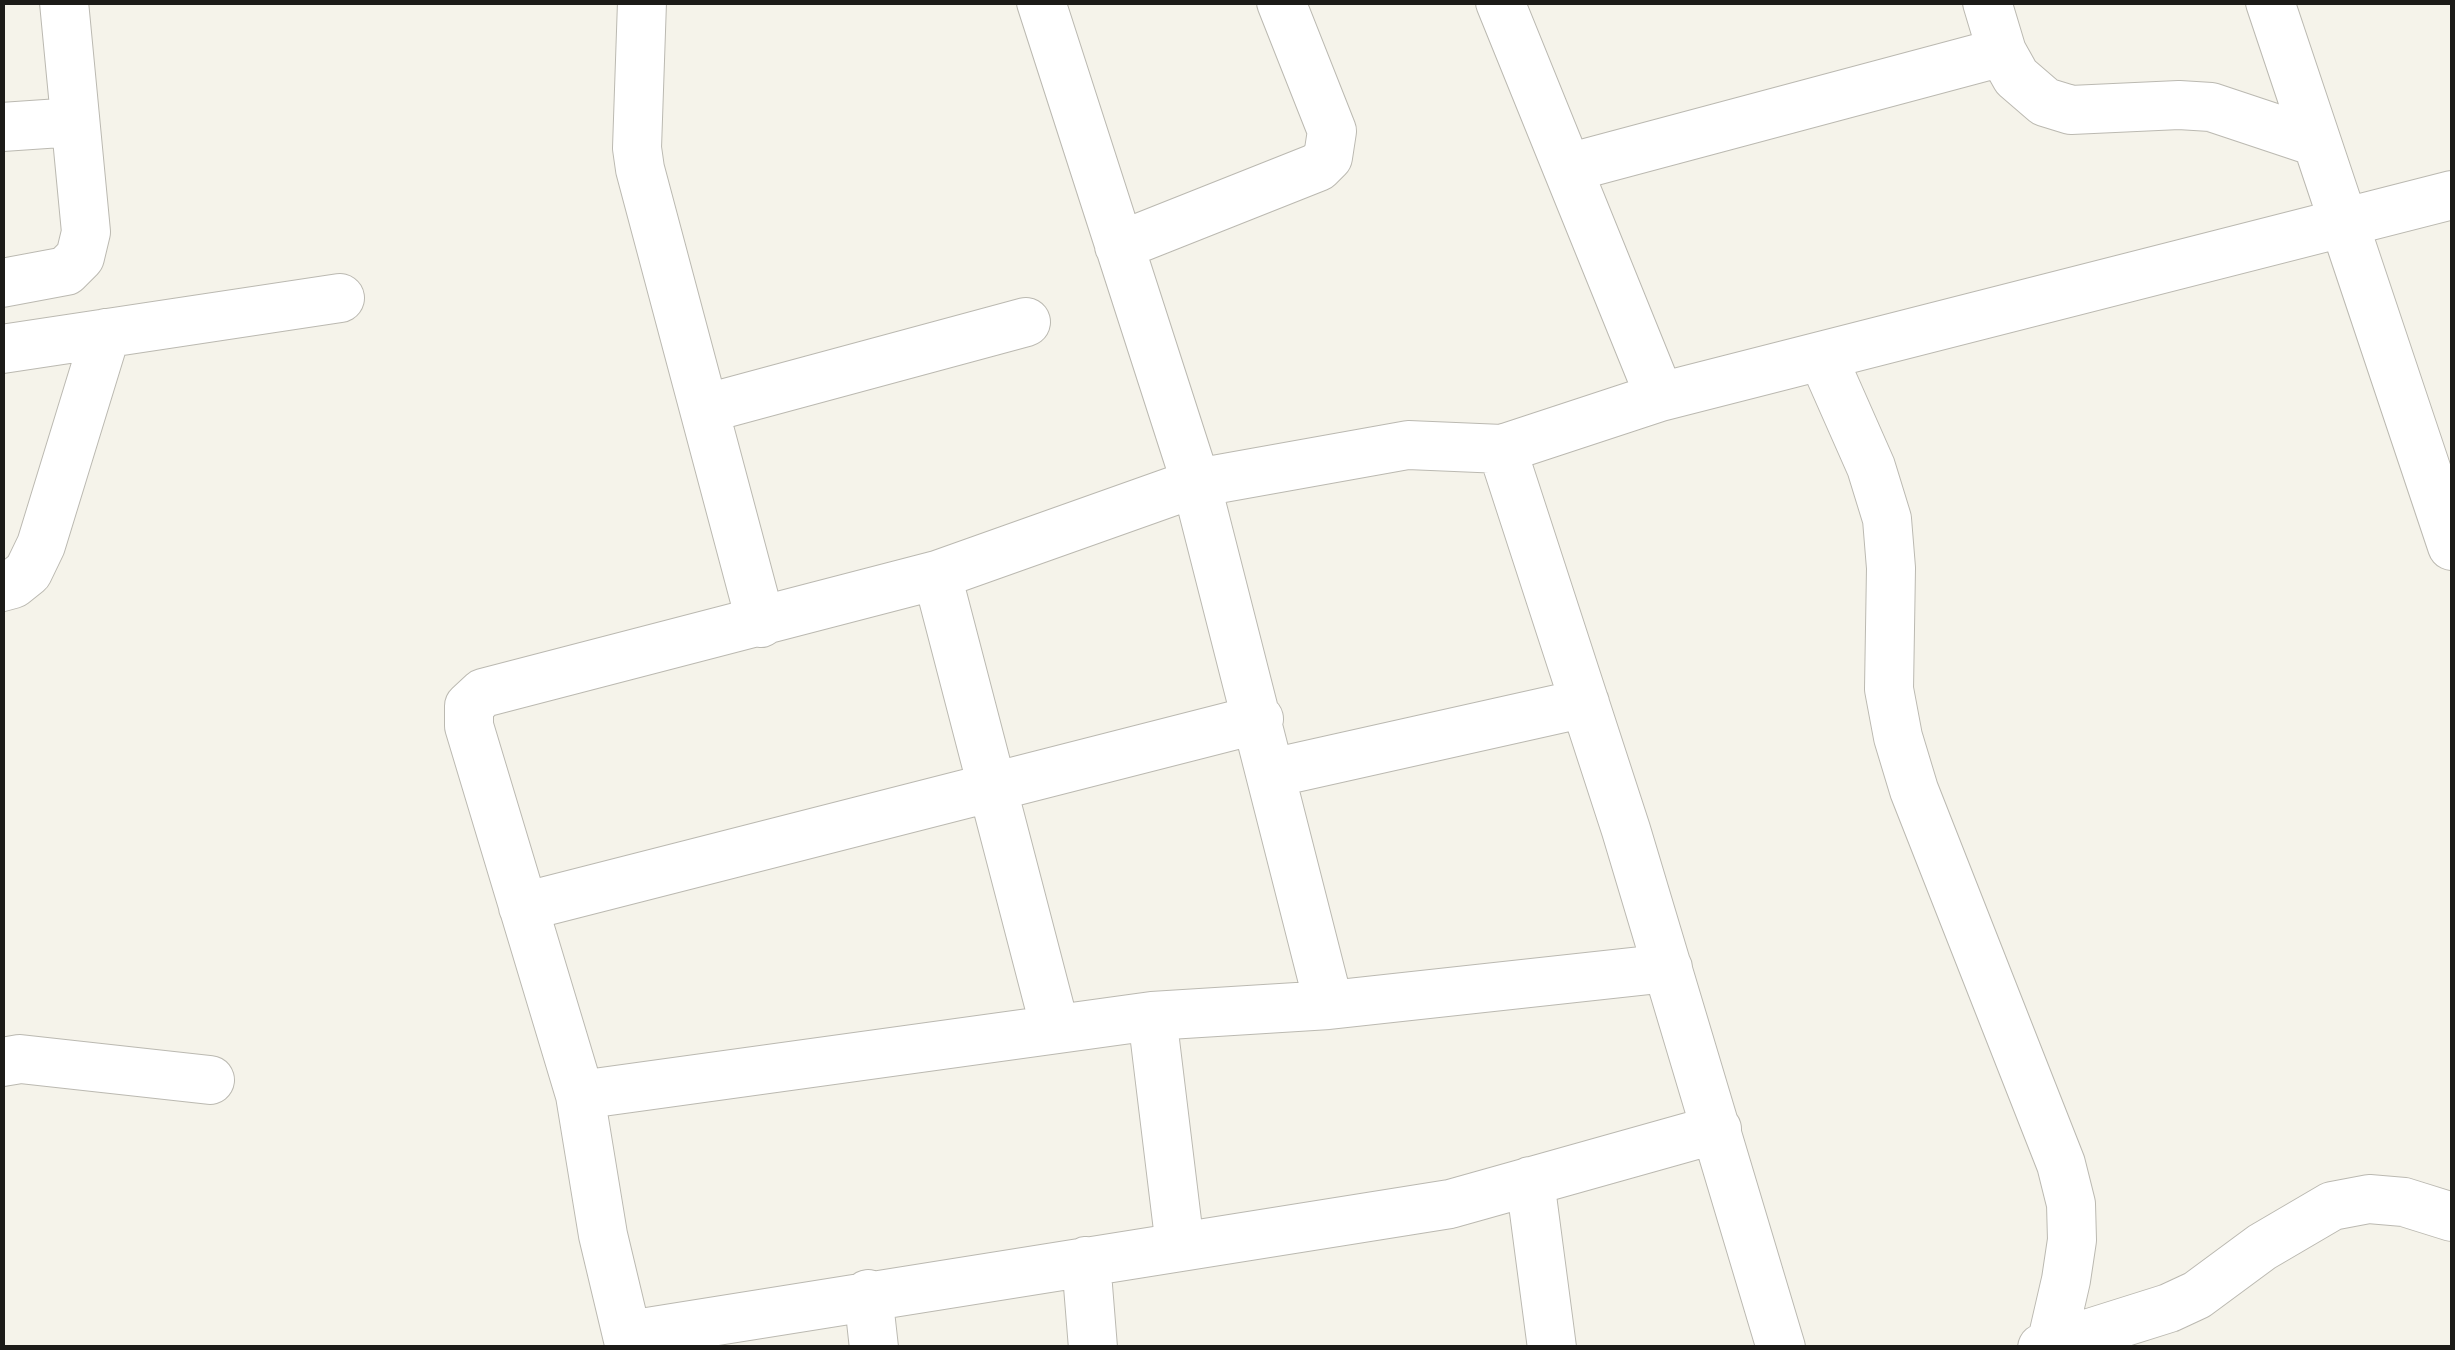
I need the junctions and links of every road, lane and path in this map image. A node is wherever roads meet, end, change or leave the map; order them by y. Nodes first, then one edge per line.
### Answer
1 (64, 2) edge
2 (642, 2) edge
3 (1041, 2) edge
4 (1281, 2) edge
5 (1500, 2) edge
6 (1987, 2) edge
7 (2270, 2) edge
8 (2002, 52) junction
9 (76, 122) junction
10 (2, 127) edge
11 (2316, 142) junction
12 (1568, 168) junction
13 (2452, 195) edge
14 (2343, 224) junction
15 (1119, 246) junction
16 (2, 283) edge
17 (340, 298) dead end
18 (1026, 322) dead end
19 (106, 334) junction
20 (2, 349) edge
21 (1822, 356) junction
22 (1660, 397) junction
23 (704, 409) junction
24 (1502, 449) junction
25 (1196, 483) junction
26 (2452, 546) edge
27 (937, 575) junction
28 (2, 587) edge
29 (761, 623) junction
30 (1585, 703) junction
31 (1258, 719) junction
32 (1272, 773) junction
33 (992, 787) junction
34 (524, 907) junction
35 (1668, 968) junction
36 (1329, 1005) junction
37 (1152, 1016) junction
38 (1055, 1028) junction
39 (2, 1062) edge
40 (210, 1080) dead end
41 (580, 1095) junction
42 (1717, 1129) junction
43 (1530, 1181) junction
44 (2452, 1217) edge
45 (1180, 1246) junction
46 (1086, 1261) junction
47 (868, 1294) junction
48 (629, 1341) edge
49 (2046, 1346) edge
50 (874, 1348) edge
51 (1093, 1348) edge
52 (1552, 1348) edge
53 (1782, 1348) edge

1 - 9 street
2 - 23 street
3 - 15 street
4 - 15 street
5 - 12 street
6 - 8 street
7 - 11 street
8 - 11 street
8 - 12 street
9 - 10 street
9 - 16 street
11 - 14 street
12 - 22 street
13 - 14 street
14 - 21 street
14 - 26 street
15 - 25 street
17 - 19 street
18 - 23 street
19 - 20 street
19 - 28 street
21 - 22 street
21 - 49 street
22 - 24 street
23 - 29 street
24 - 25 street
24 - 30 street
25 - 27 street
25 - 31 street
27 - 29 street
27 - 33 street
29 - 34 street
30 - 32 street
30 - 35 street
31 - 32 street
31 - 33 street
32 - 36 street
33 - 34 street
33 - 38 street
34 - 41 street
35 - 36 street
35 - 42 street
36 - 37 street
37 - 38 street
37 - 45 street
38 - 41 street
39 - 40 street
41 - 48 street
42 - 43 street
42 - 53 street
43 - 45 street
43 - 52 street
44 - 49 street
45 - 46 street
46 - 47 street
46 - 51 street
47 - 48 street
47 - 50 street

